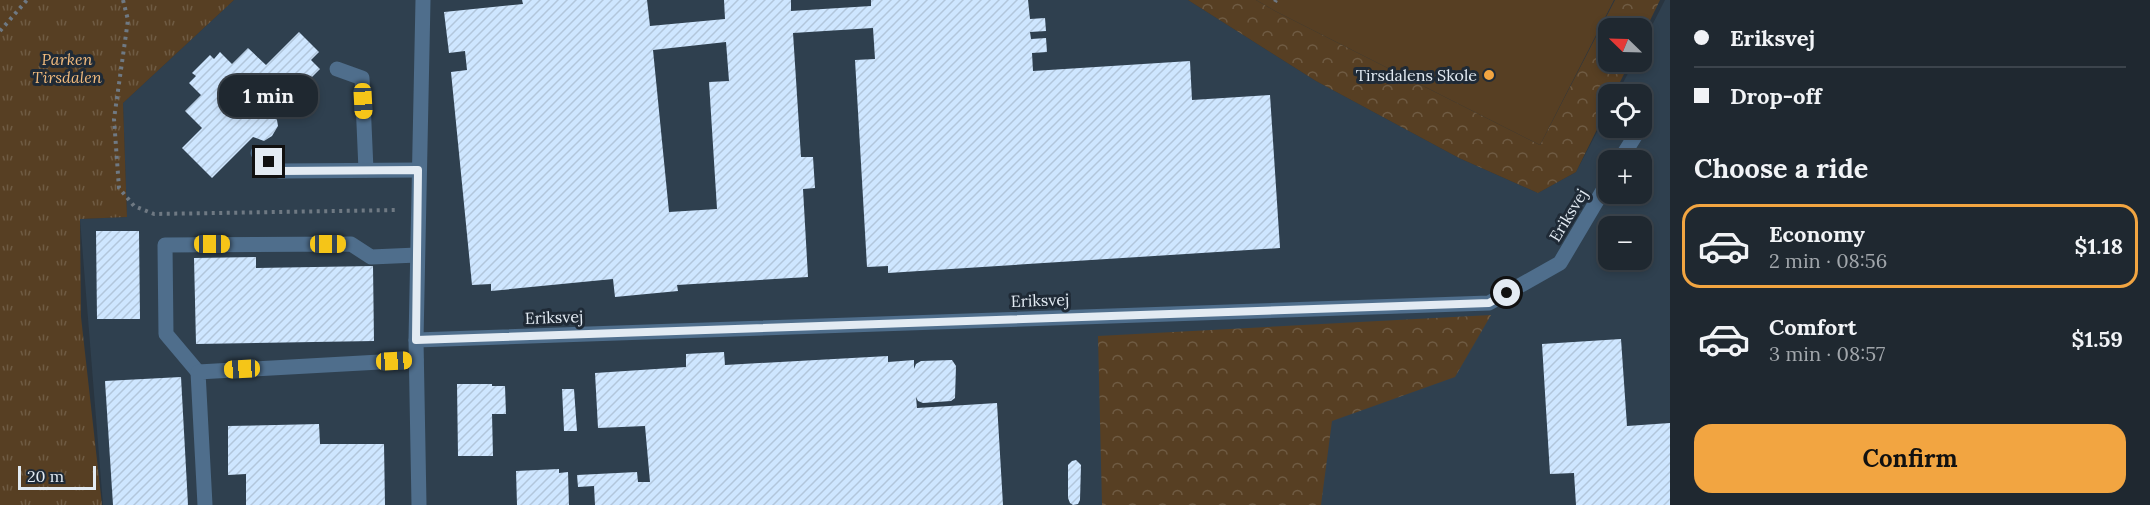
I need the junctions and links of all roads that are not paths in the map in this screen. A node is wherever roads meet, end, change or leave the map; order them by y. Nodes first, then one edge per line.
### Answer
1 (423, 0) edge
2 (337, 69) dead end
3 (258, 153) dead end
4 (366, 170) junction
5 (418, 170) junction
6 (1598, 199) edge
7 (417, 255) junction
8 (416, 340) junction
9 (416, 360) junction
10 (198, 372) junction
11 (205, 505) edge
12 (419, 505) edge

1 - 5 street
2 - 4 street
3 - 4 street
4 - 5 street
5 - 7 street
6 - 8 street, Eriksvej
7 - 8 street
7 - 10 street
8 - 9 street
9 - 10 street
9 - 12 street
10 - 11 street

